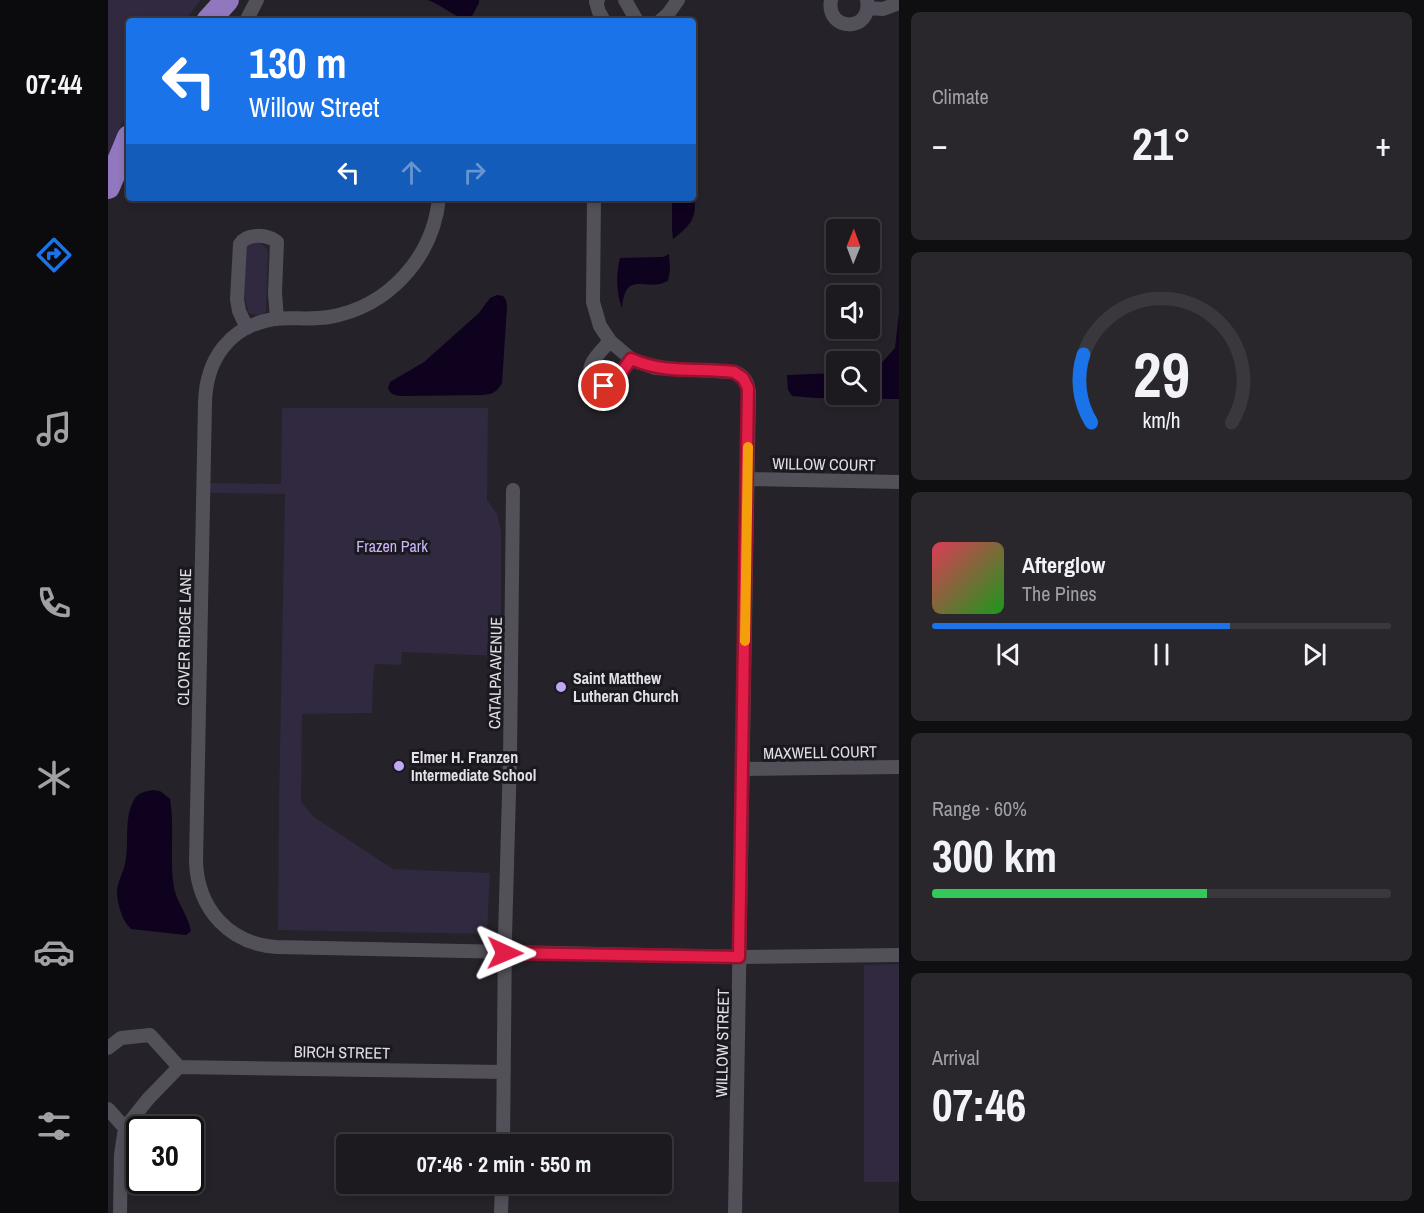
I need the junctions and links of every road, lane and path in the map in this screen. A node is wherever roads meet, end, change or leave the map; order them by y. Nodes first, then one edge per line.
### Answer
1 (212, 0) edge
2 (227, 0) edge
3 (257, 0) edge
4 (598, 0) edge
5 (625, 0) edge
6 (678, 0) edge
7 (831, 0) edge
8 (899, 3) edge
9 (868, 4) edge
10 (197, 18) edge
11 (211, 18) edge
12 (247, 18) edge
13 (602, 18) edge
14 (635, 18) edge
15 (663, 18) edge
16 (126, 144) edge
17 (108, 187) edge
18 (438, 201) edge
19 (594, 201) edge
20 (277, 319) junction
21 (248, 328) junction
22 (610, 341) junction
23 (631, 359) junction
24 (748, 479) junction
25 (899, 482) edge
26 (513, 490) dead end
27 (899, 767) edge
28 (742, 769) junction
29 (505, 953) junction
30 (899, 955) edge
31 (739, 957) junction
32 (108, 1048) edge
33 (179, 1067) junction
34 (504, 1072) junction
35 (108, 1109) edge
36 (125, 1128) junction
37 (503, 1134) edge
38 (502, 1194) edge
39 (120, 1213) edge
40 (501, 1213) edge
41 (735, 1213) edge

1 - 10 highway
2 - 11 highway
3 - 12 street
4 - 13 street
5 - 14 street
6 - 15 street
7 - 9 street
8 - 9 street
16 - 17 highway
18 - 20 street, CLOVER RIDGE LANE
19 - 22 street, WILLOW STREET
20 - 21 street, CLOVER RIDGE LANE
20 - 21 street
21 - 29 street, CLOVER RIDGE LANE
22 - 23 street, WILLOW STREET
22 - 23 street
23 - 24 street, WILLOW STREET
24 - 25 street, WILLOW COURT
24 - 28 street, WILLOW STREET
26 - 29 street, CATALPA AVENUE
27 - 28 street, MAXWELL COURT
28 - 31 street, WILLOW STREET
29 - 31 street, CLOVER RIDGE LANE
29 - 34 street, CATALPA AVENUE
30 - 31 street, CLOVER RIDGE LANE
31 - 41 street, WILLOW STREET
32 - 33 street
33 - 34 street, BIRCH STREET
33 - 36 street
34 - 37 street, CATALPA AVENUE
35 - 36 street
36 - 39 street
38 - 40 street

